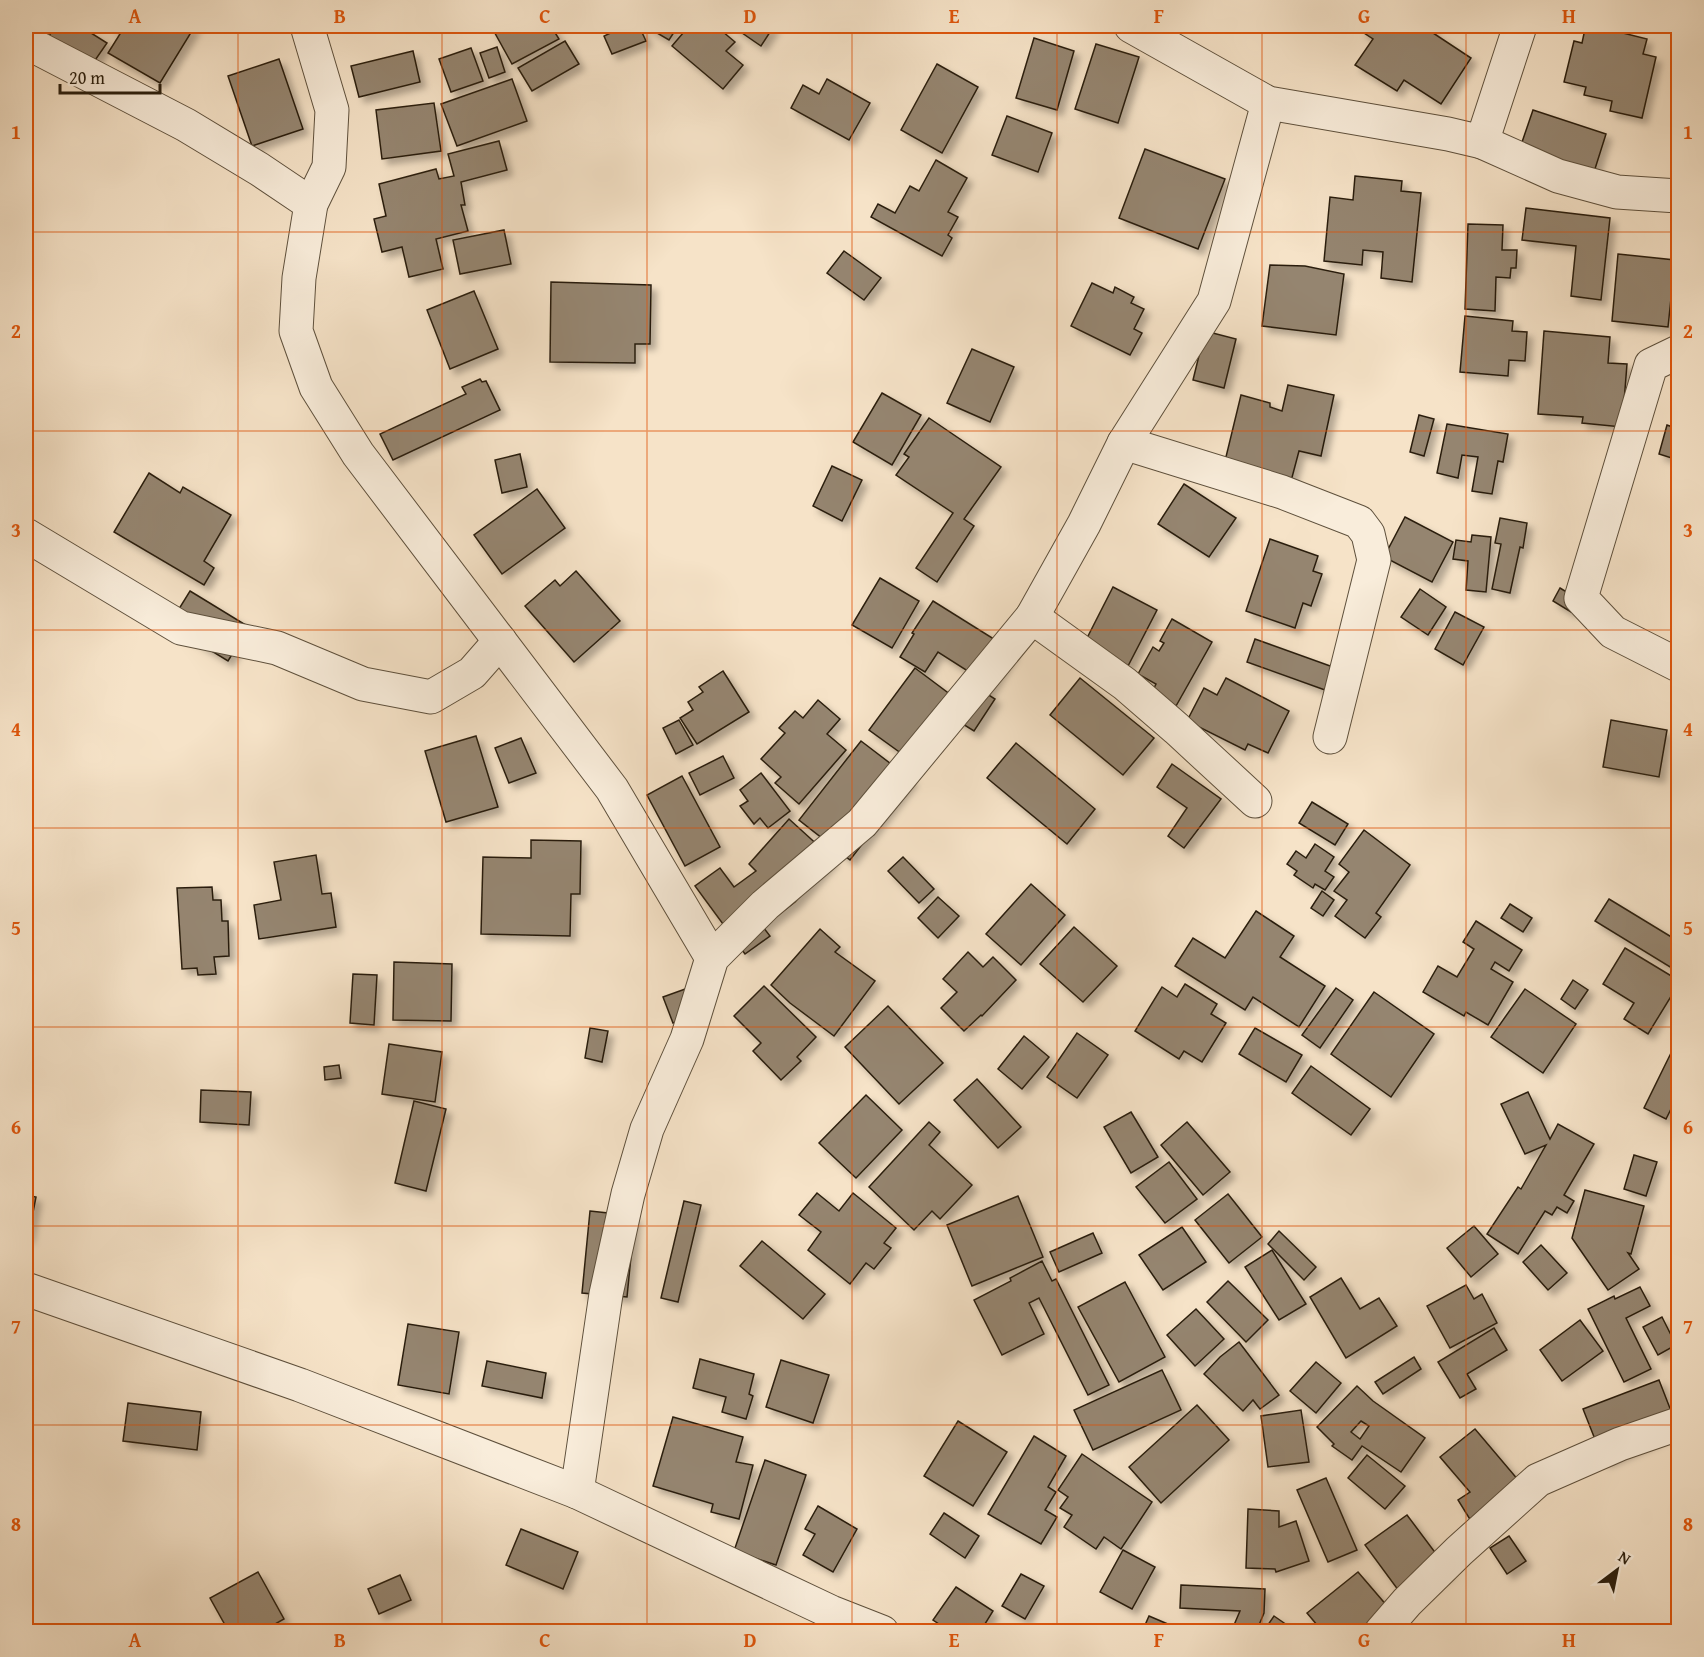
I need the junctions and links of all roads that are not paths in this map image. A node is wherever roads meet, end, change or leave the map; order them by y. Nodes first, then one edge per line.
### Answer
1 (307, 26) edge
2 (1131, 26) edge
3 (1520, 26) edge
4 (26, 42) edge
5 (1268, 103) junction
6 (1482, 142) junction
7 (1678, 196) edge
8 (311, 204) junction
9 (1678, 352) edge
10 (1124, 443) junction
11 (26, 535) edge
12 (1032, 617) junction
13 (500, 642) junction
14 (1678, 665) edge
15 (1329, 737) dead end
16 (1255, 801) dead end
17 (712, 958) junction
18 (26, 1289) edge
19 (1678, 1424) edge
20 (577, 1492) junction
21 (882, 1632) edge
22 (1382, 1632) edge

1 - 8 street
2 - 5 street
3 - 6 street
4 - 8 street
5 - 6 street
5 - 10 street
6 - 7 street
8 - 13 street
9 - 14 street
10 - 12 street
10 - 15 street
11 - 13 street
12 - 16 street
12 - 17 street
13 - 17 street
17 - 20 street
18 - 20 street
19 - 22 street
20 - 21 street

